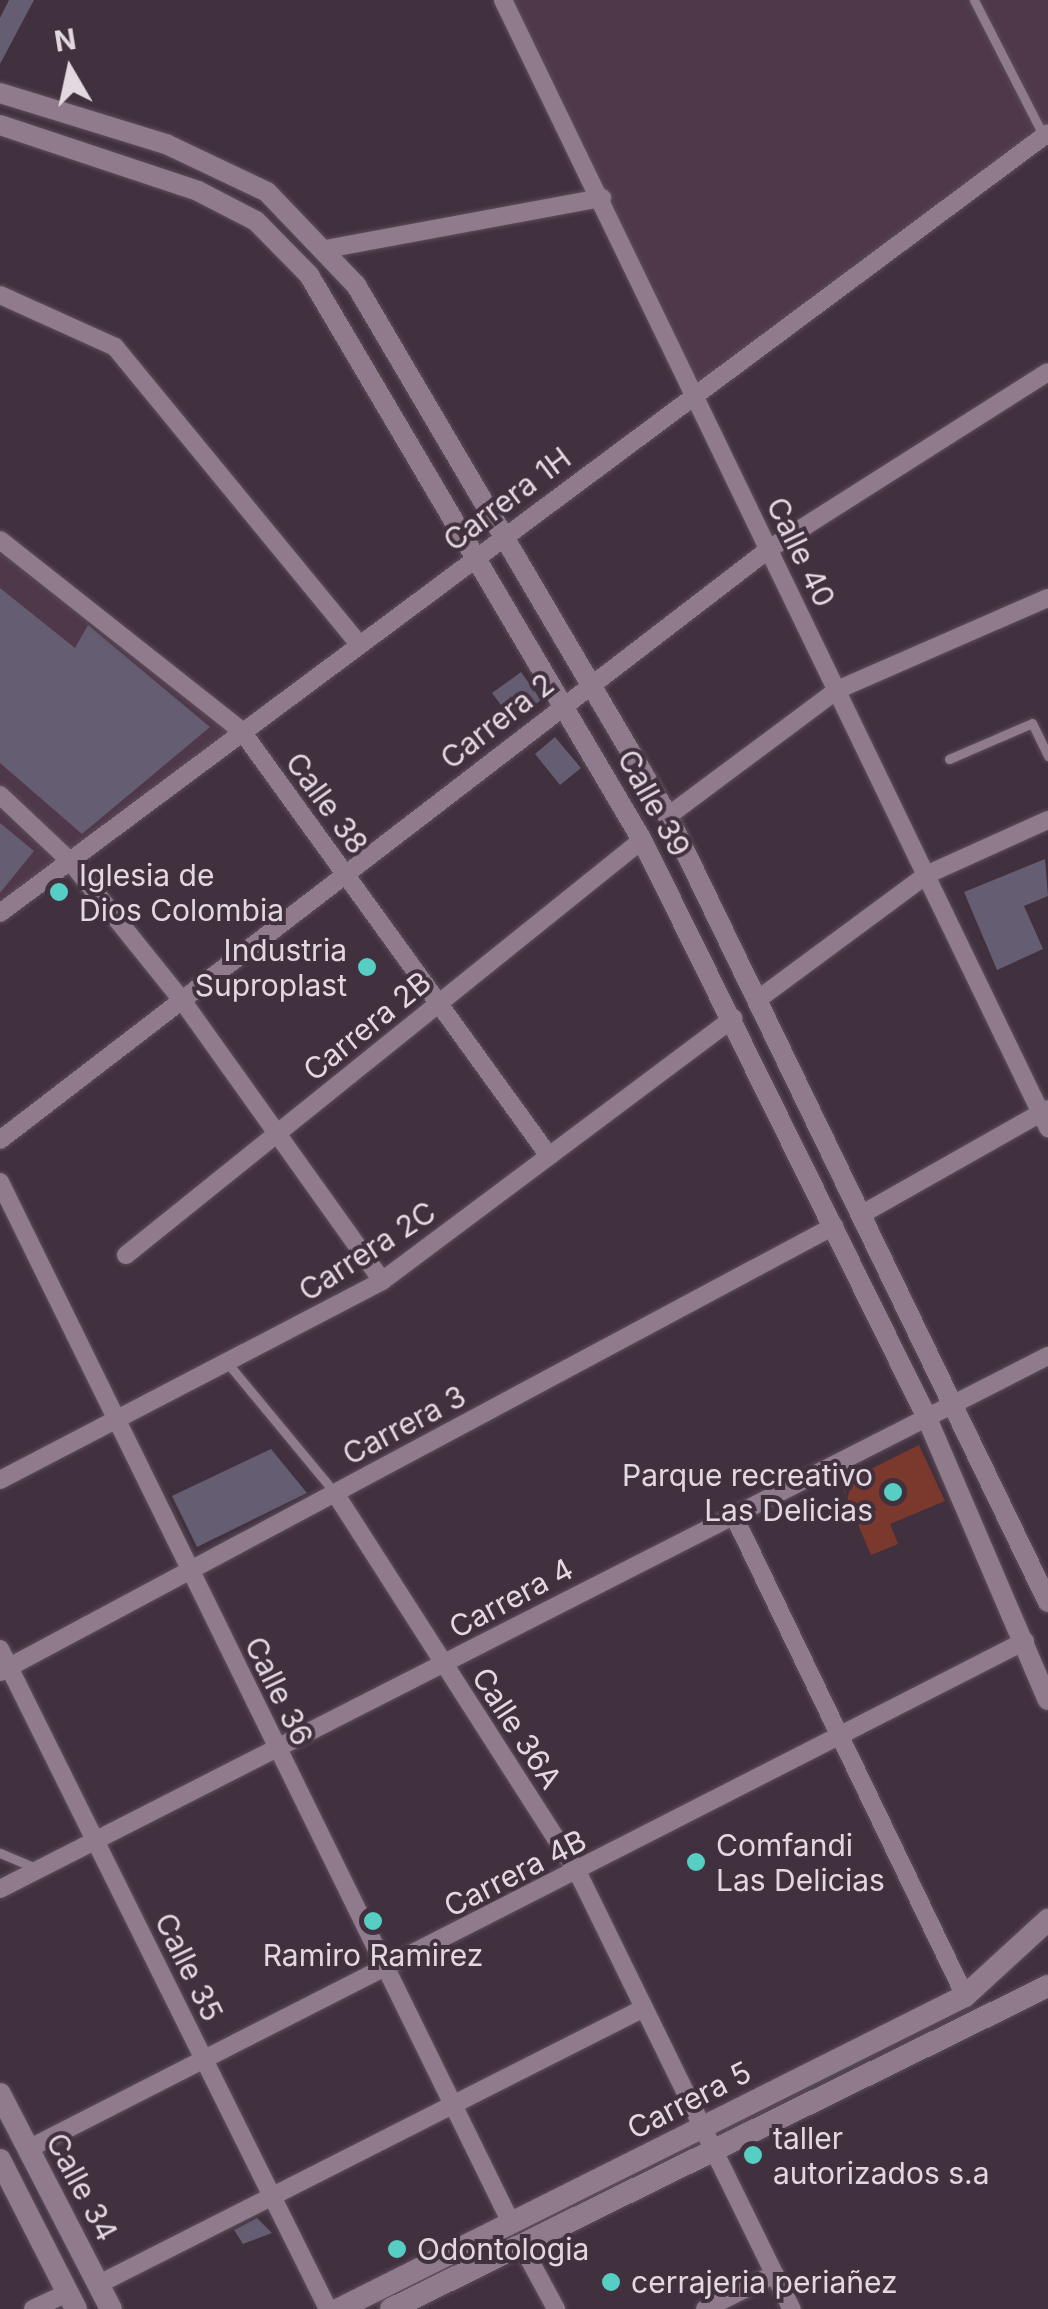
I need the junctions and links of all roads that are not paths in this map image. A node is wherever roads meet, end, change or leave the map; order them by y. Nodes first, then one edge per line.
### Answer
1 (503, 0) edge
2 (974, 0) edge
3 (0, 92) edge
4 (0, 125) edge
5 (1046, 134) edge
6 (166, 144) junction
7 (153, 170) junction
8 (602, 198) junction
9 (326, 249) junction
10 (0, 295) edge
11 (1048, 372) edge
12 (694, 394) junction
13 (503, 537) junction
14 (0, 540) edge
15 (769, 549) junction
16 (476, 556) junction
17 (1048, 598) edge
18 (360, 644) junction
19 (590, 683) junction
20 (836, 690) junction
21 (563, 704) junction
22 (240, 730) junction
23 (1048, 756) edge
24 (949, 759) dead end
25 (0, 795) edge
26 (668, 816) junction
27 (1048, 820) edge
28 (642, 840) junction
29 (70, 862) junction
30 (926, 875) junction
31 (345, 876) junction
32 (0, 913) edge
33 (760, 998) junction
34 (184, 1003) junction
35 (438, 1004) junction
36 (733, 1018) junction
37 (1046, 1117) edge
38 (276, 1134) junction
39 (0, 1140) edge
40 (549, 1156) junction
41 (0, 1182) edge
42 (864, 1213) junction
43 (834, 1226) junction
44 (126, 1255) dead end
45 (382, 1281) junction
46 (1048, 1356) edge
47 (230, 1366) junction
48 (956, 1402) junction
49 (926, 1416) junction
50 (118, 1421) junction
51 (0, 1480) edge
52 (335, 1493) junction
53 (732, 1512) junction
54 (190, 1570) junction
55 (1048, 1602) edge
56 (1024, 1641) junction
57 (0, 1650) edge
58 (444, 1665) junction
59 (4, 1670) edge
60 (1048, 1700) edge
61 (841, 1732) junction
62 (278, 1752) junction
63 (96, 1842) junction
64 (0, 1853) edge
65 (38, 1869) junction
66 (578, 1873) junction
67 (0, 1889) edge
68 (1048, 1920) edge
69 (390, 1966) junction
70 (1048, 1986) edge
71 (965, 1996) junction
72 (644, 2008) junction
73 (204, 2060) junction
74 (0, 2094) edge
75 (458, 2103) junction
76 (702, 2126) junction
77 (28, 2149) junction
78 (714, 2150) junction
79 (0, 2160) edge
80 (274, 2196) junction
81 (510, 2223) junction
82 (522, 2246) junction
83 (775, 2274) junction
84 (99, 2284) junction
85 (72, 2301) edge
86 (33, 2309) edge
87 (111, 2309) edge
88 (328, 2309) edge
89 (339, 2309) edge
90 (391, 2309) edge
91 (556, 2309) edge
92 (705, 2309) edge
93 (792, 2309) edge

1 - 8 street, Calle 40
2 - 5 lane
3 - 6 street, Calle 39
4 - 7 street, Calle 39
5 - 12 street, Carrera 1H
6 - 7 street
6 - 9 street, Calle 39
7 - 16 street, Calle 39
8 - 9 street
8 - 12 street, Calle 40
9 - 13 street, Calle 39
10 - 18 street
11 - 15 street, Carrera 2
12 - 13 street, Carrera 1H
12 - 15 street, Calle 40
13 - 16 street, Carrera 1H
13 - 19 street, Calle 39
14 - 22 street, Calle 38
15 - 19 street, Carrera 2
15 - 20 street, Calle 40
16 - 18 street, Carrera 1H
16 - 21 street, Calle 39
17 - 20 street
18 - 22 street, Carrera 1H
19 - 21 street, Carrera 2
19 - 26 street, Calle 39
20 - 26 street
20 - 30 street, Calle 40
21 - 28 street, Calle 39
21 - 31 street, Carrera 2
22 - 29 street, Carrera 1H
22 - 31 street, Calle 38
23 - 24 lane
25 - 29 street
26 - 33 street, Calle 39
27 - 30 street
28 - 35 street, Carrera 2B
28 - 36 street, Calle 39
29 - 32 street, Carrera 1H
29 - 34 street
30 - 33 street
30 - 37 street, Calle 40
31 - 34 street, Carrera 2
31 - 35 street, Calle 38
33 - 42 street, Calle 39
34 - 38 street
34 - 39 street, Carrera 2
35 - 38 street, Carrera 2B
35 - 40 street, Calle 38
36 - 40 street, Carrera 2C
36 - 43 street, Calle 39
37 - 42 street
38 - 44 street, Carrera 2B
38 - 45 street
40 - 45 street, Carrera 2C
41 - 50 street, Calle 36
42 - 48 street, Calle 39
43 - 49 street, Calle 39
43 - 52 street, Carrera 3
45 - 47 street, Carrera 2C
46 - 48 street, Carrera 4
47 - 50 street, Carrera 2C
47 - 52 lane, Calle 36A
48 - 49 street, Carrera 4
48 - 55 street, Calle 39
49 - 53 street, Carrera 4
49 - 56 street, Calle 39
50 - 51 street, Carrera 2C
50 - 54 street, Calle 36
52 - 54 street, Carrera 3
52 - 58 street, Calle 36A
53 - 58 street, Carrera 4
53 - 61 street
54 - 59 street, Carrera 3
54 - 62 street, Calle 36
56 - 60 street, Calle 39
56 - 61 street, Carrera 4B
57 - 59 street, Calle 35
58 - 62 street, Carrera 4
58 - 66 street, Calle 36A
59 - 63 street, Calle 35
61 - 66 street, Carrera 4B
61 - 71 street
62 - 63 street, Carrera 4
62 - 69 street, Calle 36
63 - 65 street, Carrera 4
63 - 73 street, Calle 35
64 - 65 lane
65 - 67 street, Carrera 4
66 - 69 street, Carrera 4B
66 - 72 street, Calle 36A
68 - 71 main road, Carrera 5
69 - 73 street, Carrera 4B
69 - 75 street, Calle 36
70 - 78 main road, Carrera 5
71 - 76 main road, Carrera 5
72 - 75 street
72 - 76 street, Calle 36A
73 - 77 street, Carrera 4B
73 - 80 street, Calle 35
74 - 77 main road, Calle 34
75 - 80 street
75 - 81 street, Calle 36
76 - 78 street, Calle 36A
76 - 81 main road, Carrera 5
77 - 84 main road, Calle 34
78 - 82 main road, Carrera 5
78 - 83 street, Calle 36A
79 - 85 main road, Calle 34
80 - 84 street
80 - 88 street, Calle 35
81 - 89 main road, Carrera 5
82 - 90 main road, Carrera 5
82 - 91 street
83 - 92 street
83 - 93 street, Calle 36A
84 - 87 main road, Calle 34
85 - 86 street

